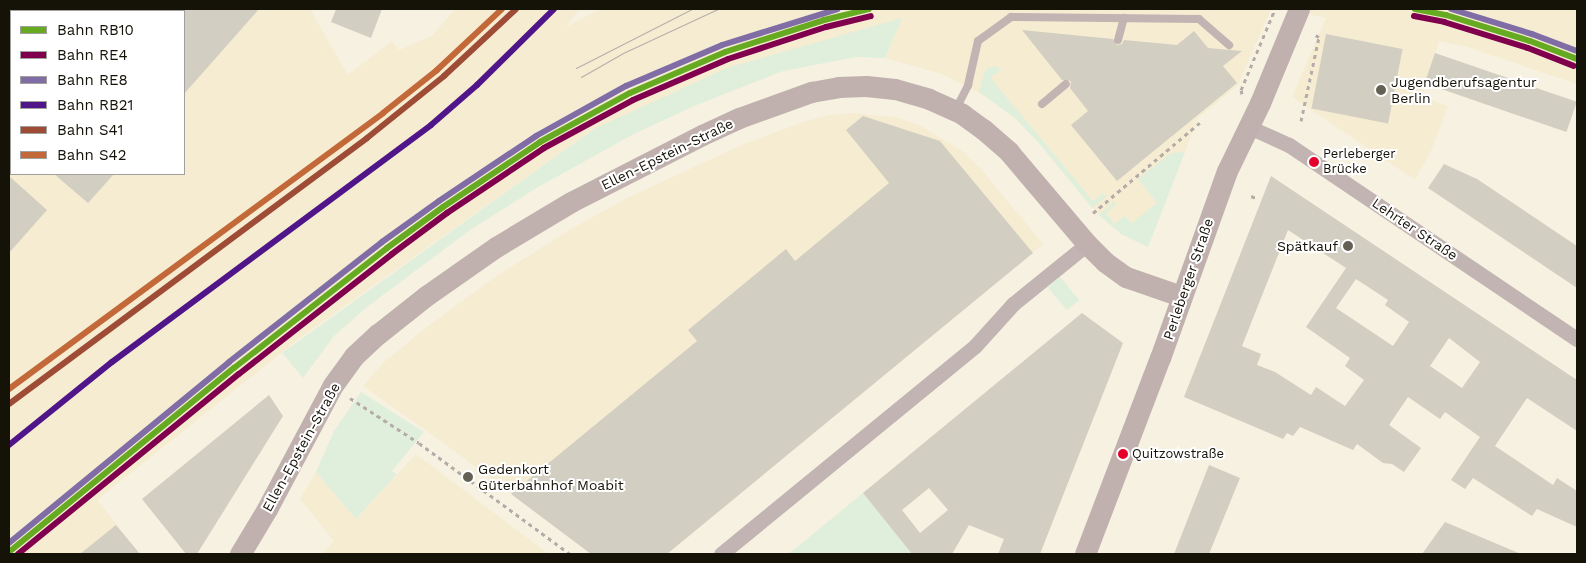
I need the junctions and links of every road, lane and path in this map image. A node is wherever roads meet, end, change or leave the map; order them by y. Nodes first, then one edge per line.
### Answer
1 (1275, 9) edge
2 (1300, 9) edge
3 (1124, 18) junction
4 (1316, 35) dead end
5 (1118, 40) dead end
6 (1229, 45) dead end
7 (1066, 84) dead end
8 (1241, 90) dead end
9 (1042, 104) dead end
10 (955, 110) junction
11 (1202, 121) dead end
12 (1301, 121) dead end
13 (1249, 126) junction
14 (1251, 196) dead end
15 (1256, 198) dead end
16 (1093, 213) dead end
17 (1087, 244) junction
18 (1181, 296) junction
19 (1577, 338) edge
20 (350, 398) dead end
21 (240, 554) edge
22 (570, 554) edge
23 (721, 554) edge
24 (1085, 554) edge

1 - 8 path
2 - 13 main road, Perleberger Straße
3 - 5 lane
3 - 6 lane
3 - 10 lane
4 - 12 path
7 - 9 lane
10 - 17 main road, Ellen-Epstein-Straße
10 - 21 main road, Ellen-Epstein-Straße
11 - 16 path
13 - 18 main road, Perleberger Straße
13 - 19 street, Lehrter Straße
14 - 15 path
17 - 18 main road, Ellen-Epstein-Straße
17 - 23 street
18 - 24 main road, Perleberger Straße
20 - 22 path

